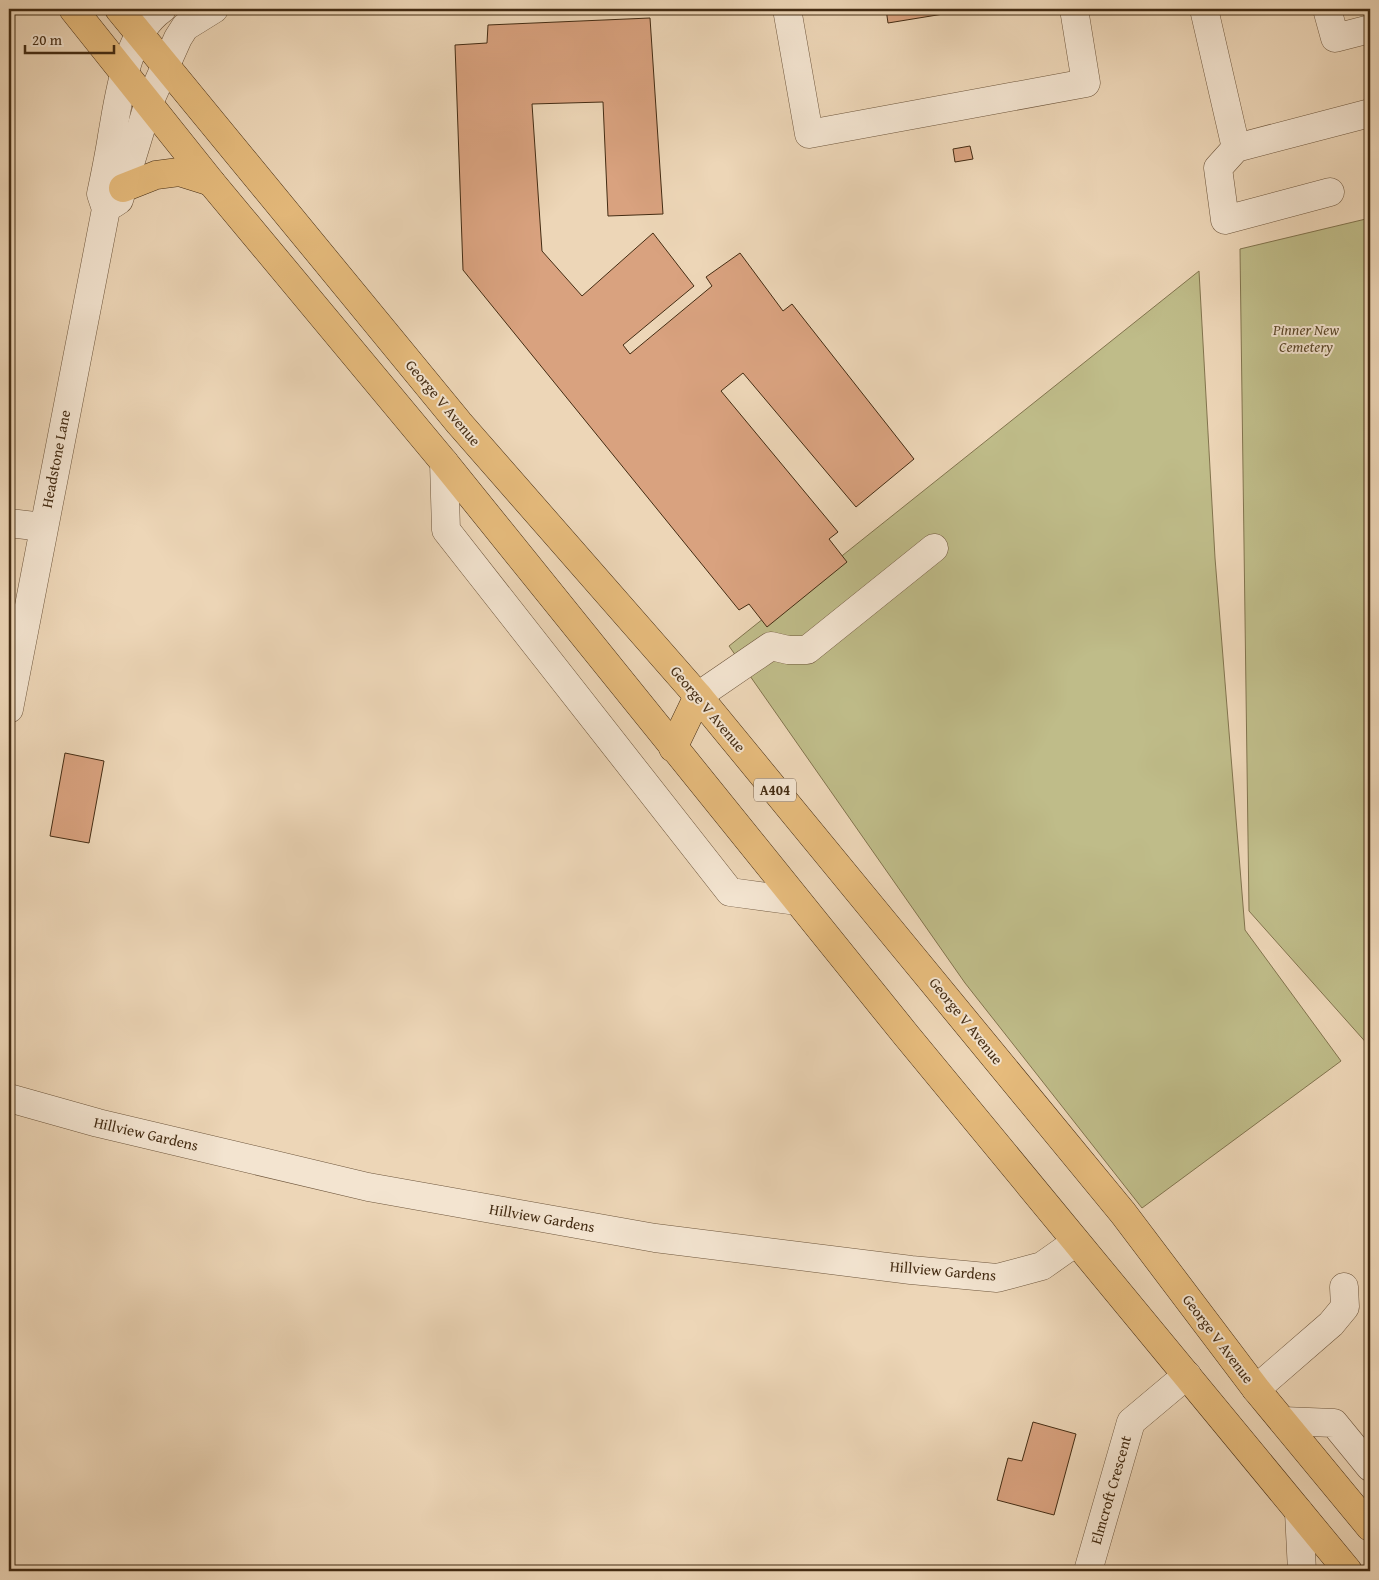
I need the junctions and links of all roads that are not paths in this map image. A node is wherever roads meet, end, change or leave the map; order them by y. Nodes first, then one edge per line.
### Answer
1 (73, 9) edge
2 (119, 9) edge
3 (162, 9) edge
4 (214, 9) edge
5 (787, 9) edge
6 (1074, 9) edge
7 (1204, 9) edge
8 (1327, 9) edge
9 (1370, 29) edge
10 (140, 34) junction
11 (165, 64) junction
12 (124, 73) junction
13 (148, 105) junction
14 (1370, 114) edge
15 (1236, 148) junction
16 (211, 182) junction
17 (123, 188) junction
18 (1330, 192) dead end
19 (106, 209) junction
20 (444, 462) junction
21 (9, 522) edge
22 (43, 527) junction
23 (934, 548) dead end
24 (698, 696) junction
25 (9, 709) edge
26 (673, 748) junction
27 (797, 901) junction
28 (9, 1098) edge
29 (1076, 1242) junction
30 (1344, 1286) dead end
31 (1187, 1375) junction
32 (1256, 1389) junction
33 (1283, 1421) junction
34 (1370, 1466) edge
35 (1299, 1512) junction
36 (1370, 1527) edge
37 (1088, 1571) edge
38 (1302, 1571) edge
39 (1348, 1571) edge

1 - 12 main road
2 - 10 main road, George V Avenue / A404
3 - 10 street, Headstone Lane
4 - 11 street
5 - 6 street
7 - 15 street
8 - 9 street
10 - 11 main road, George V Avenue / A404
10 - 12 street, Headstone Lane
11 - 13 street
11 - 24 main road, George V Avenue / A404
12 - 13 main road
12 - 19 street, Headstone Lane
13 - 16 main road
13 - 17 street
14 - 15 street
15 - 18 street
16 - 17 main road
16 - 20 main road
17 - 19 street
19 - 22 street, Headstone Lane
20 - 26 main road
20 - 27 street
21 - 22 street
22 - 25 street, Headstone Lane
23 - 24 street
24 - 26 main road
24 - 32 main road, George V Avenue / A404
26 - 27 main road
27 - 29 main road
28 - 29 street, Hillview Gardens
29 - 31 main road
30 - 32 street
31 - 35 main road
31 - 37 street, Elmcroft Crescent
32 - 33 main road, George V Avenue / A404
33 - 34 street
33 - 36 main road, George V Avenue / A404
35 - 38 street
35 - 39 main road

